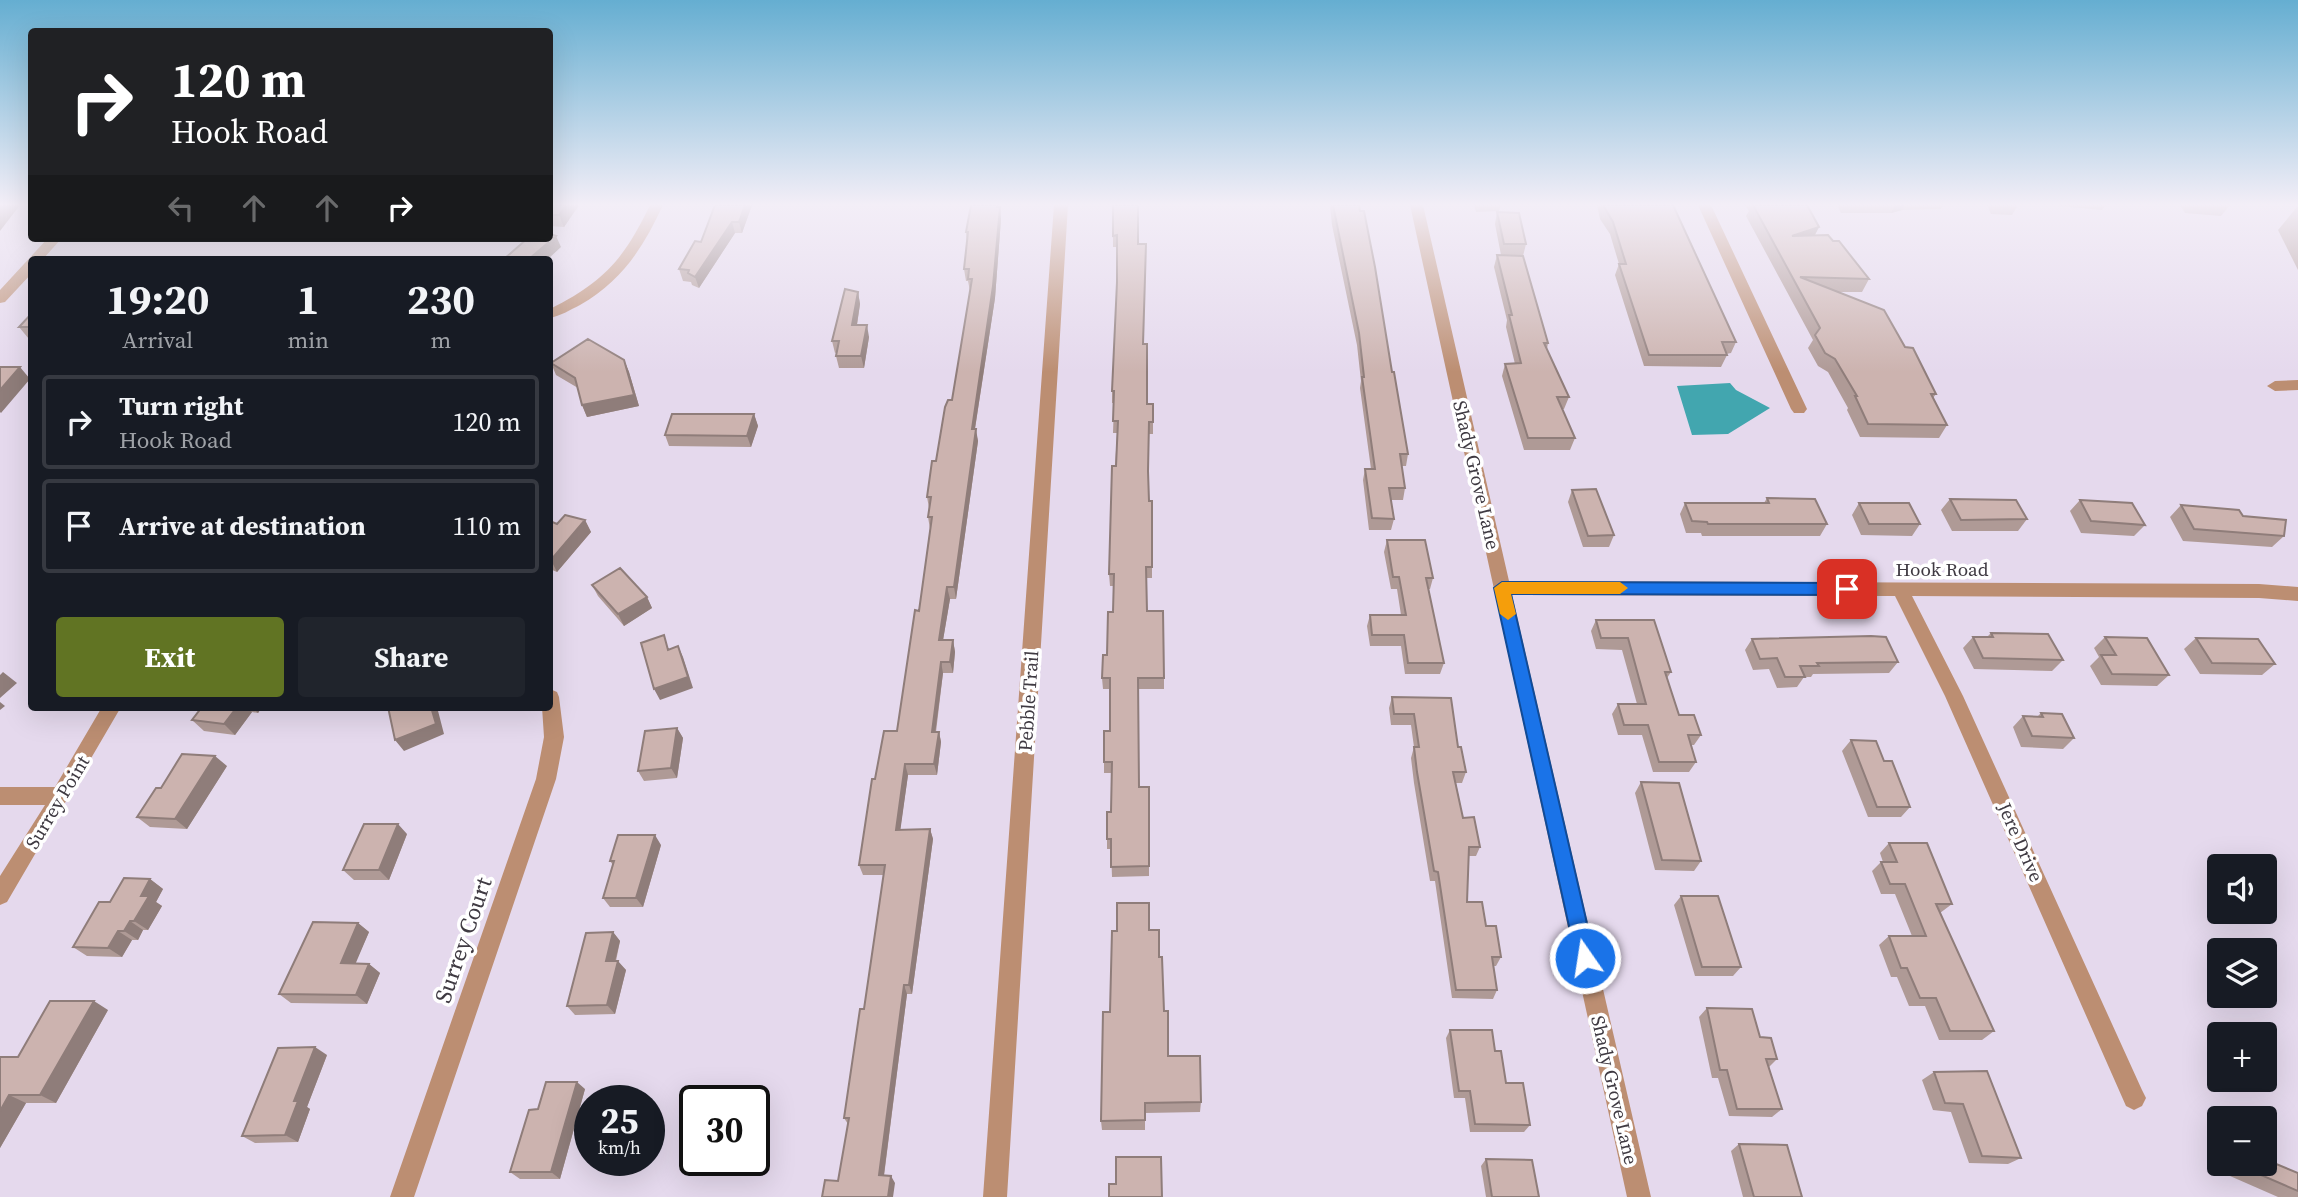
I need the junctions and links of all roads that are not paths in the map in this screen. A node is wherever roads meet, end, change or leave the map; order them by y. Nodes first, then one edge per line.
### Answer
1 (627, 261) edge
2 (1057, 261) edge
3 (1429, 261) edge
4 (1730, 261) edge
5 (28, 268) edge
6 (0, 299) edge
7 (553, 312) edge
8 (2298, 385) edge
9 (2275, 386) dead end
10 (1799, 409) dead end
11 (1502, 588) junction
12 (1900, 590) junction
13 (2298, 594) edge
14 (109, 711) edge
15 (551, 711) edge
16 (0, 796) edge
17 (61, 796) junction
18 (0, 895) edge
19 (2134, 1098) dead end
20 (402, 1197) edge
21 (995, 1197) edge
22 (1639, 1197) edge

1 - 7 street
2 - 21 street, Pebble Trail
3 - 11 street, Shady Grove Lane
4 - 10 street
5 - 6 street
8 - 9 street
11 - 12 street, Hook Road
11 - 22 street, Shady Grove Lane
12 - 13 street, Hook Road
12 - 19 street, Jere Drive
14 - 17 street, Surrey Point
15 - 20 street, Surrey Court
16 - 17 street
17 - 18 street, Surrey Point

